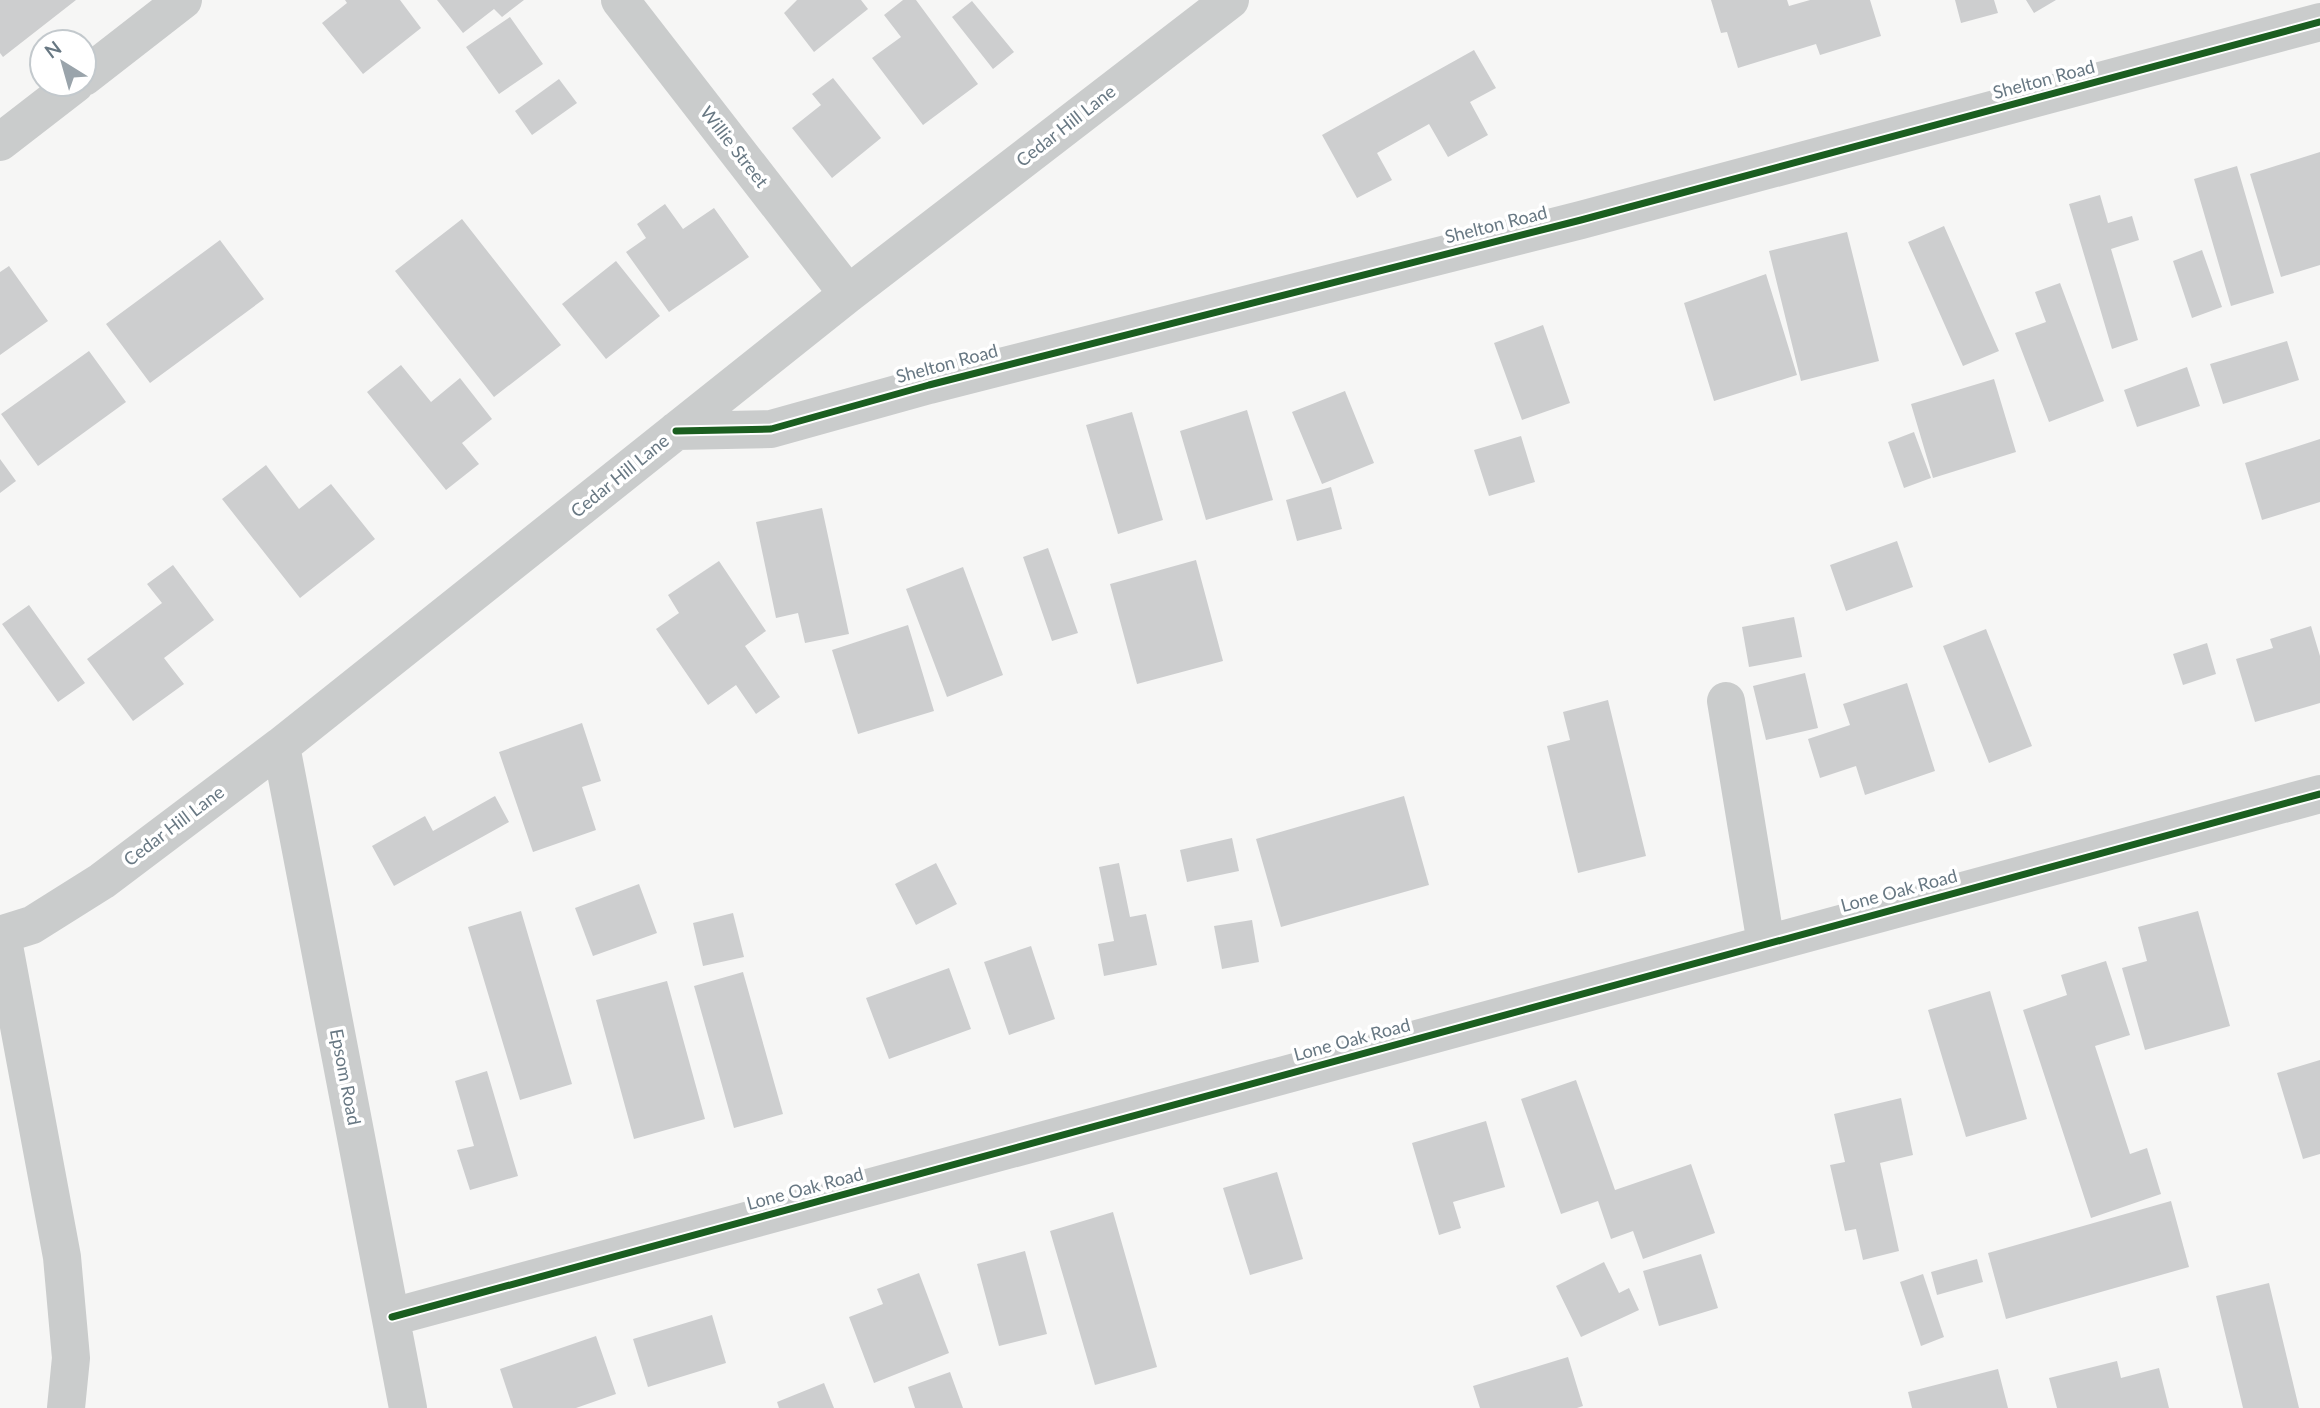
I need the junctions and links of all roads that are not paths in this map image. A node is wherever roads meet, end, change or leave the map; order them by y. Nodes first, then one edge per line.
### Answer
1 (183, 0) edge
2 (620, 0) edge
3 (1230, 0) edge
4 (2320, 22) edge
5 (98, 66) edge
6 (57, 98) edge
7 (0, 142) edge
8 (848, 294) junction
9 (676, 431) junction
10 (1726, 701) dead end
11 (281, 746) junction
12 (2320, 794) edge
13 (1, 935) edge
14 (1766, 944) junction
15 (392, 1317) junction
16 (66, 1408) edge
17 (408, 1408) edge

1 - 5 street
2 - 8 street, Willie Street
3 - 8 street, Cedar Hill Lane
4 - 9 street, Shelton Road
6 - 7 street
8 - 9 street, Cedar Hill Lane
9 - 11 street, Cedar Hill Lane
10 - 14 street
11 - 13 street, Cedar Hill Lane
11 - 15 street, Epsom Road
12 - 14 street, Lone Oak Road
13 - 16 street
14 - 15 street, Lone Oak Road
15 - 17 street, Epsom Road

